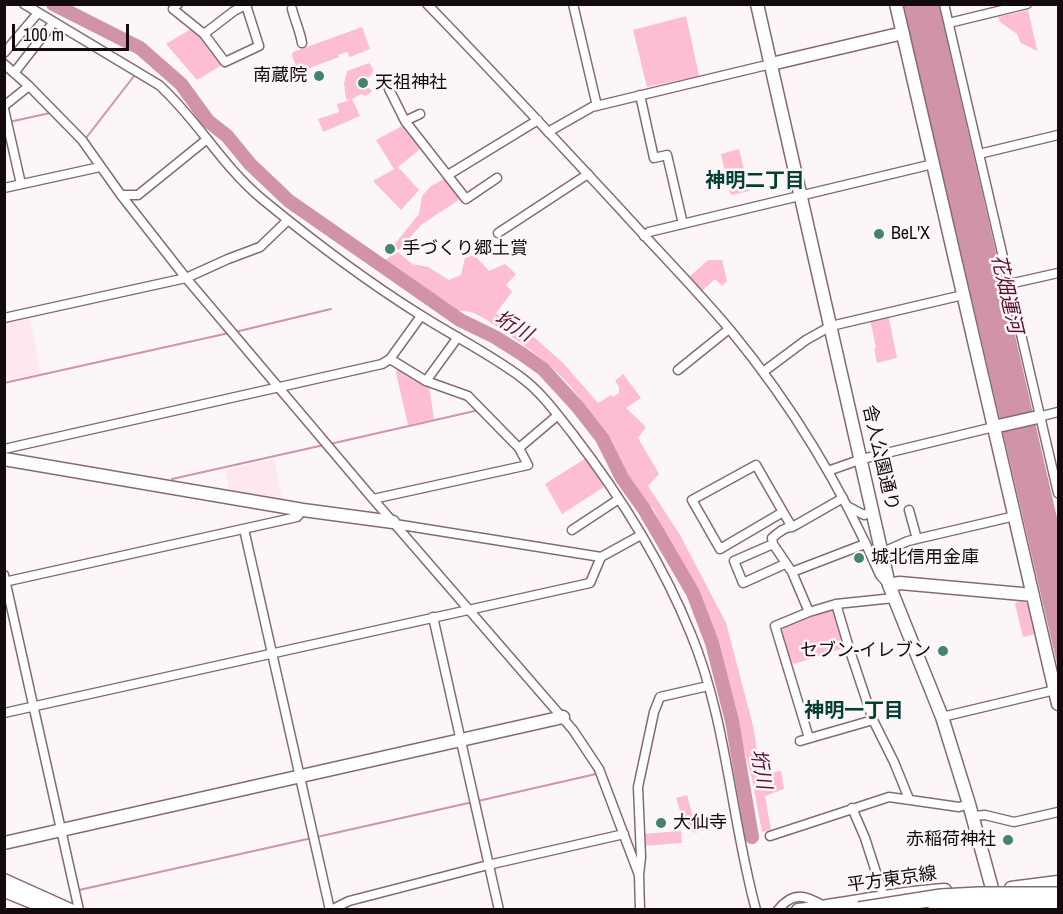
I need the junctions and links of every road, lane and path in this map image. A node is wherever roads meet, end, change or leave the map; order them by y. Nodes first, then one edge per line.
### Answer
1 (24, 4) edge
2 (178, 4) edge
3 (573, 4) edge
4 (757, 4) edge
5 (896, 4) edge
6 (944, 4) edge
7 (1027, 4) edge
8 (247, 5) edge
9 (430, 5) edge
10 (232, 8) edge
11 (292, 9) dead end
12 (38, 13) junction
13 (53, 23) junction
14 (949, 23) junction
15 (903, 33) junction
16 (204, 34) junction
17 (302, 43) dead end
18 (4, 53) edge
19 (4, 64) edge
20 (771, 64) junction
21 (14, 73) junction
22 (29, 86) junction
23 (389, 89) dead end
24 (640, 95) junction
25 (597, 106) junction
26 (4, 107) edge
27 (420, 114) dead end
28 (538, 120) junction
29 (405, 121) junction
30 (548, 132) junction
31 (1059, 135) edge
32 (206, 140) junction
33 (979, 154) junction
34 (933, 164) junction
35 (100, 167) junction
36 (588, 174) junction
37 (448, 175) junction
38 (497, 178) dead end
39 (21, 184) junction
40 (4, 188) edge
41 (121, 195) junction
42 (802, 196) junction
43 (288, 220) junction
44 (683, 224) junction
45 (498, 233) dead end
46 (644, 236) junction
47 (1059, 273) edge
48 (186, 278) junction
49 (1009, 284) junction
50 (963, 295) junction
51 (421, 316) junction
52 (4, 318) edge
53 (831, 326) junction
54 (729, 329) junction
55 (458, 338) junction
56 (390, 359) junction
57 (678, 370) dead end
58 (763, 372) junction
59 (426, 381) junction
60 (279, 387) junction
61 (1059, 412) edge
62 (558, 415) junction
63 (1039, 417) junction
64 (996, 427) junction
65 (4, 448) edge
66 (519, 448) junction
67 (4, 459) edge
68 (862, 459) junction
69 (828, 471) junction
70 (1059, 494) edge
71 (373, 499) junction
72 (619, 499) junction
73 (845, 501) junction
74 (303, 510) junction
75 (909, 510) dead end
76 (873, 511) junction
77 (783, 512) junction
78 (1015, 516) junction
79 (394, 523) junction
80 (792, 526) junction
81 (244, 529) junction
82 (572, 530) dead end
83 (641, 535) junction
84 (917, 539) junction
85 (773, 544) junction
86 (865, 544) junction
87 (883, 552) junction
88 (601, 557) junction
89 (785, 564) junction
90 (792, 572) junction
91 (5, 580) edge
92 (889, 585) junction
93 (1033, 595) junction
94 (894, 598) junction
95 (836, 604) junction
96 (469, 609) junction
97 (809, 612) junction
98 (433, 617) junction
99 (272, 652) junction
100 (708, 686) junction
101 (1055, 690) junction
102 (1059, 704) edge
103 (33, 706) junction
104 (4, 713) edge
105 (563, 717) junction
106 (942, 717) junction
107 (873, 720) junction
108 (461, 741) junction
109 (300, 776) junction
110 (909, 799) junction
111 (852, 808) junction
112 (971, 810) junction
113 (1059, 812) edge
114 (62, 830) junction
115 (624, 834) junction
116 (770, 836) dead end
117 (4, 843) edge
118 (488, 865) junction
119 (639, 875) junction
120 (4, 878) edge
121 (1059, 882) edge
122 (992, 888) junction
123 (4, 889) edge
124 (1059, 895) edge
125 (884, 897) junction
126 (4, 900) edge
127 (997, 906) edge
128 (1059, 906) edge
129 (826, 907) junction
130 (28, 909) edge
131 (55, 909) edge
132 (77, 909) edge
133 (331, 909) edge
134 (499, 909) edge
135 (640, 909) edge
136 (756, 909) edge
137 (778, 909) edge
138 (798, 909) edge
139 (859, 909) edge
140 (926, 909) edge

1 - 12 street
2 - 16 street
3 - 25 street
4 - 20 street, 舎人公園通り
5 - 15 street
6 - 14 street
7 - 14 street
8 - 10 street
8 - 16 street
9 - 28 street
10 - 16 street
11 - 17 street
12 - 13 street
12 - 18 street
13 - 21 street
13 - 32 street
14 - 33 street
15 - 20 street
15 - 34 street
19 - 21 street
20 - 24 street
20 - 42 street, 舎人公園通り
21 - 22 street
22 - 26 street
22 - 35 street
23 - 29 street
24 - 25 street
24 - 44 street
25 - 30 street
26 - 39 street
27 - 29 street
28 - 30 street
28 - 37 street
29 - 37 street
30 - 36 street
31 - 33 street
32 - 41 street
32 - 43 street
33 - 49 street
34 - 42 street
34 - 50 street
35 - 39 street
35 - 41 street
36 - 45 street
36 - 46 street
37 - 38 street
39 - 40 street
41 - 48 street
42 - 44 street
42 - 53 street, 舎人公園通り
43 - 48 street
43 - 51 street
44 - 46 street
46 - 54 street
47 - 49 street
48 - 52 street
48 - 60 street
49 - 63 street
50 - 53 street
50 - 64 street
51 - 55 street
51 - 56 street
53 - 58 street
53 - 68 street, 舎人公園通り
54 - 57 street
54 - 58 street
55 - 59 street
55 - 62 street
56 - 59 street
56 - 60 street
58 - 69 street
59 - 66 street
60 - 65 street
60 - 71 street
61 - 63 street
62 - 66 street
62 - 72 street
63 - 64 street
63 - 70 street
64 - 68 street
64 - 78 street
66 - 71 street
67 - 74 street
68 - 69 street
68 - 76 street, 舎人公園通り
69 - 73 street
71 - 79 street
72 - 82 street
72 - 83 street
73 - 76 street
73 - 80 street
73 - 86 street
74 - 79 street
74 - 81 street
75 - 84 street
76 - 87 street, 舎人公園通り
77 - 77 street
77 - 80 street
78 - 84 street
78 - 93 street
79 - 88 street
79 - 96 street
80 - 85 street
81 - 91 street
81 - 99 street
83 - 88 street
83 - 100 street
84 - 87 street
85 - 89 street
85 - 89 street
86 - 90 street
86 - 92 street
87 - 92 street, 舎人公園通り
88 - 96 street
89 - 90 street
90 - 97 street
91 - 103 street
92 - 93 street
92 - 94 street, 舎人公園通り
93 - 101 street
94 - 95 street
94 - 106 street, 舎人公園通り
95 - 97 street
95 - 107 street
96 - 98 street
96 - 105 street
97 - 107 street
98 - 99 street
98 - 108 street
99 - 103 street
99 - 109 street
100 - 119 street
100 - 136 street
101 - 102 street
101 - 106 street
103 - 104 street
103 - 114 street
105 - 108 street
105 - 115 street
106 - 112 street, 舎人公園通り
107 - 110 street
108 - 109 street
108 - 118 street
109 - 114 street
109 - 133 street
110 - 111 street
110 - 112 street
111 - 116 street
111 - 125 street
112 - 113 street
112 - 122 street, 舎人公園通り
114 - 117 street
114 - 132 street
115 - 118 street
115 - 119 street
118 - 133 street
118 - 134 street
119 - 135 street
120 - 132 street
121 - 122 street, 平方東京線
122 - 125 street, 平方東京線
122 - 127 street, 舎人公園通り
123 - 131 highway
124 - 139 highway, bridge
125 - 129 street, 平方東京線
126 - 130 highway
128 - 140 highway, bridge
129 - 137 street
129 - 138 street, 平方東京線

